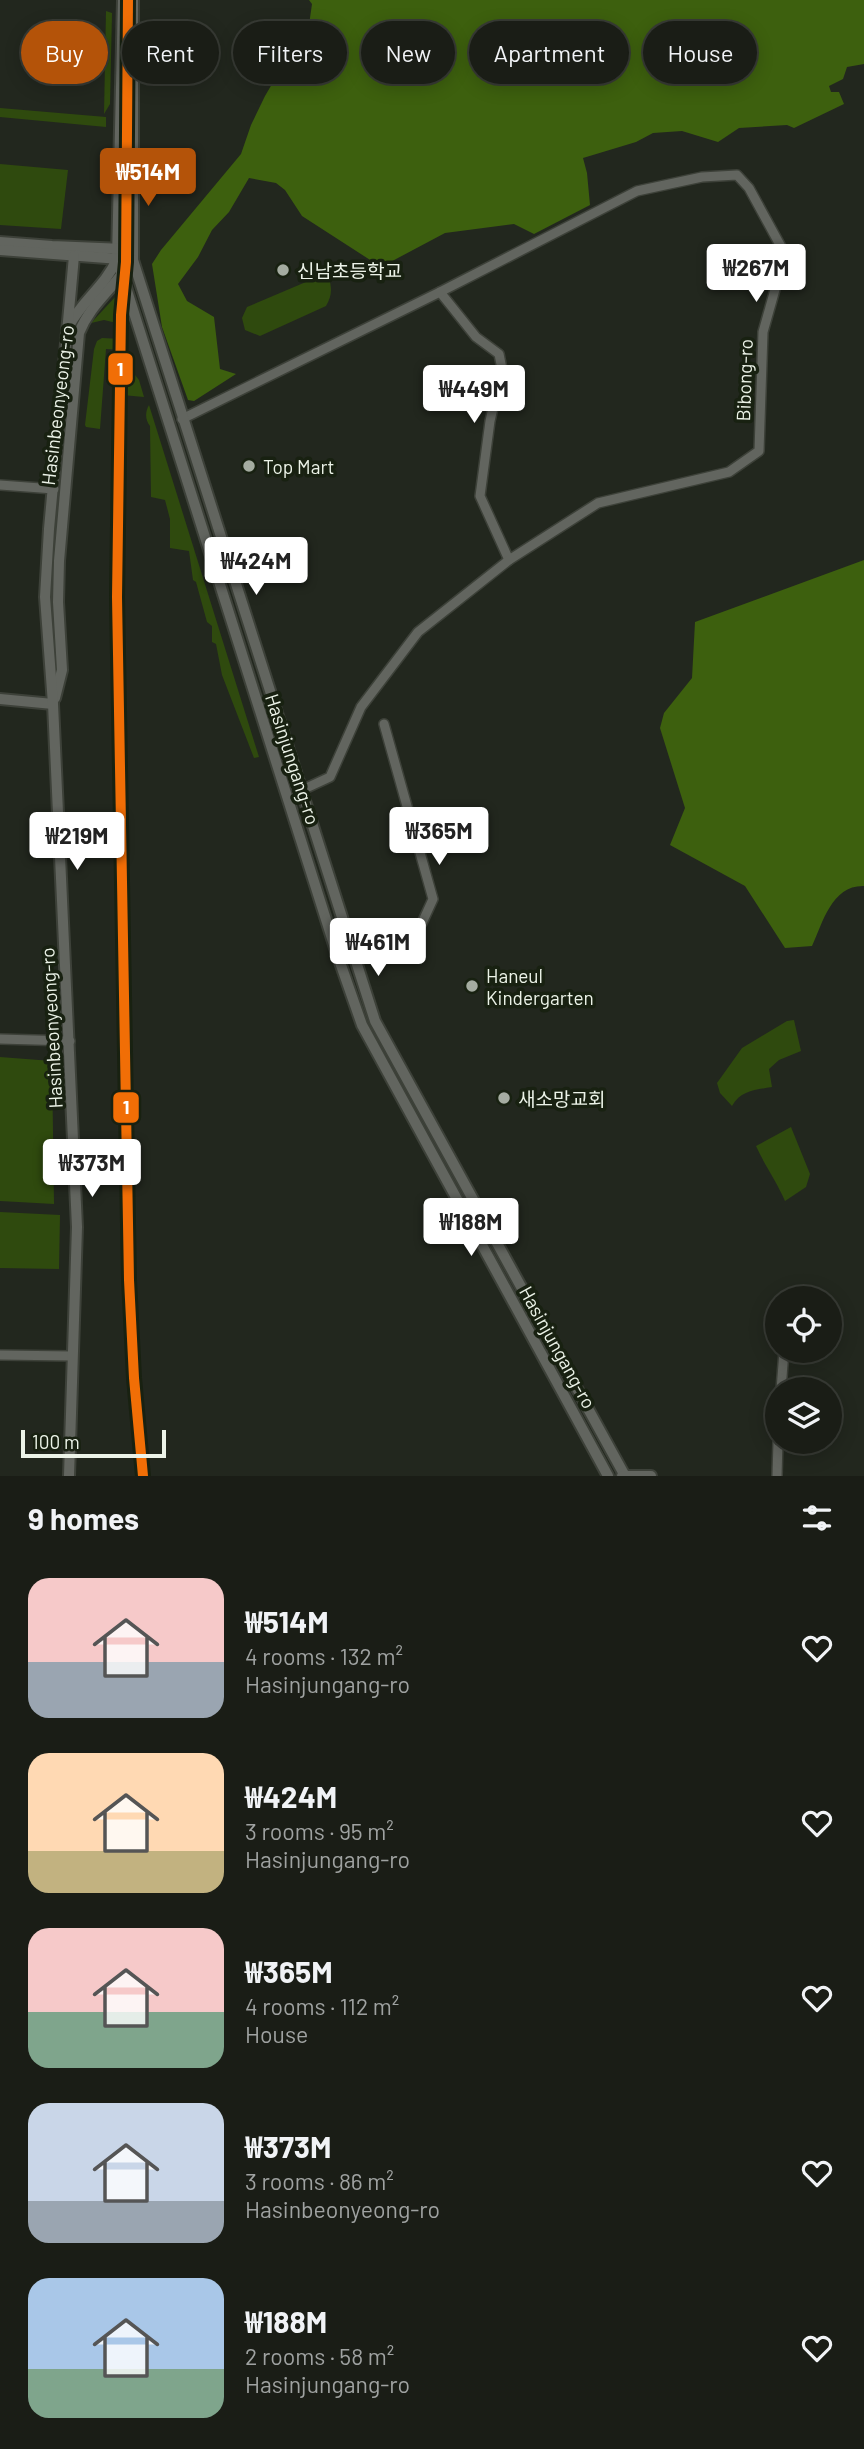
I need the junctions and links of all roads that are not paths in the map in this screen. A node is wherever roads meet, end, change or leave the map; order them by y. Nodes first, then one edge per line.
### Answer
1 (128, 2) edge
2 (126, 167) junction
3 (0, 242) edge
4 (0, 250) edge
5 (118, 254) junction
6 (133, 254) junction
7 (74, 257) junction
8 (122, 274) junction
9 (440, 292) junction
10 (69, 327) junction
11 (182, 419) junction
12 (170, 423) junction
13 (0, 485) edge
14 (60, 490) junction
15 (509, 560) junction
16 (0, 699) edge
17 (53, 704) junction
18 (384, 724) dead end
19 (302, 790) junction
20 (287, 797) junction
21 (352, 944) junction
22 (335, 948) junction
23 (375, 1021) junction
24 (362, 1025) junction
25 (0, 1039) edge
26 (70, 1041) junction
27 (0, 1355) edge
28 (72, 1356) junction
29 (777, 1454) edge
30 (69, 1476) edge
31 (608, 1476) edge
32 (624, 1476) edge
33 (650, 1476) edge
34 (776, 1476) edge

1 - 2 street, Hasinjungang-ro
2 - 5 street, Hasinjungang-ro
2 - 6 street, Hasinjungang-ro
3 - 5 street
4 - 7 street
5 - 6 street
5 - 7 street
5 - 8 street, Hasinjungang-ro
5 - 10 street
6 - 8 street, Hasinbeonyeong-ro
6 - 11 street, Hasinjungang-ro
7 - 10 street, Hasinbeonyeong-ro
8 - 12 street, Hasinjungang-ro
8 - 14 street, Hasinbeonyeong-ro
9 - 11 street, Bibong-ro
9 - 15 street
9 - 15 street, Bibong-ro
10 - 14 street, Hasinbeonyeong-ro
11 - 12 street
11 - 19 street, Hasinjungang-ro
12 - 20 street, Hasinjungang-ro
13 - 14 street
14 - 17 street, Hasinbeonyeong-ro
15 - 19 street, Bibong-ro
16 - 17 street
17 - 26 street, Hasinbeonyeong-ro
18 - 21 street
19 - 20 street
19 - 21 street, Hasinjungang-ro
20 - 22 street, Hasinjungang-ro
21 - 22 street
21 - 23 street, Hasinjungang-ro
22 - 24 street, Hasinjungang-ro
23 - 24 street
23 - 32 street, Hasinjungang-ro
24 - 31 street, Hasinjungang-ro
25 - 26 street
26 - 28 street, Hasinbeonyeong-ro
27 - 28 street
28 - 30 street, Hasinbeonyeong-ro
29 - 34 street
32 - 33 street

